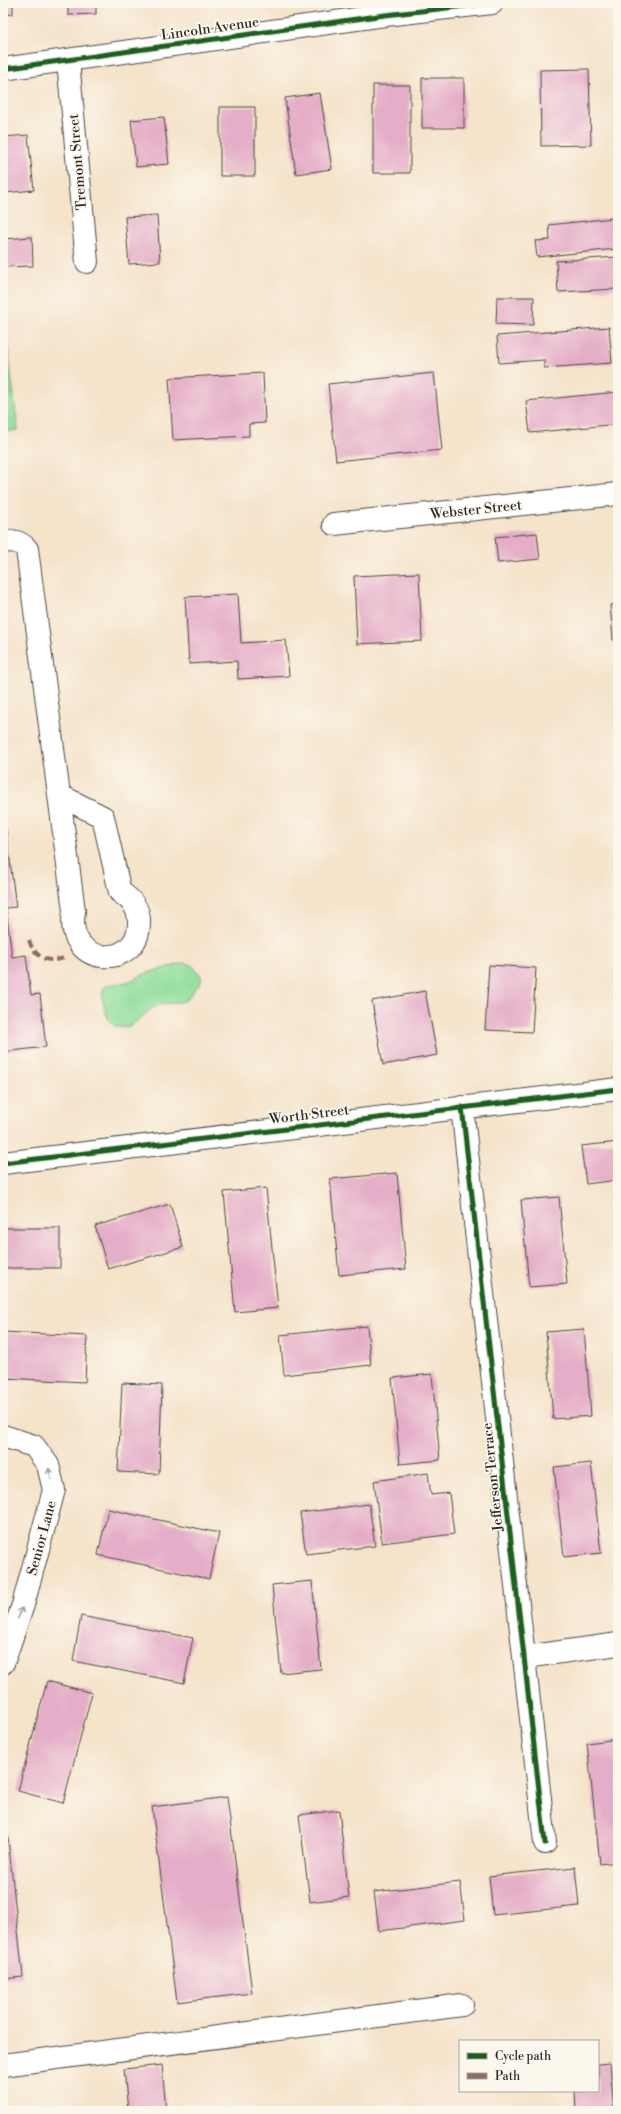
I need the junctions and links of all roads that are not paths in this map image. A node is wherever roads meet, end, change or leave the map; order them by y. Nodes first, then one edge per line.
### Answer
1 (492, 3) edge
2 (385, 9) edge
3 (68, 61) junction
4 (3, 69) edge
5 (86, 262) dead end
6 (618, 494) edge
7 (334, 524) dead end
8 (3, 542) edge
9 (59, 795) junction
10 (618, 1089) edge
11 (462, 1108) junction
12 (3, 1163) edge
13 (3, 1436) edge
14 (618, 1644) edge
15 (524, 1657) junction
16 (3, 1663) edge
17 (546, 1843) dead end
18 (462, 2005) dead end
19 (3, 2065) edge

1 - 2 street, Lincoln Avenue
2 - 3 street, Lincoln Avenue
3 - 4 street, Lincoln Avenue
3 - 5 street, Tremont Street
6 - 7 street, Webster Street
8 - 9 street
9 - 9 street
10 - 11 street, Worth Street
11 - 12 street, Worth Street
11 - 15 street, Jefferson Terrace
16 -> 13 street, Senior Lane
14 - 15 street
15 - 17 street, Jefferson Terrace
18 - 19 street

